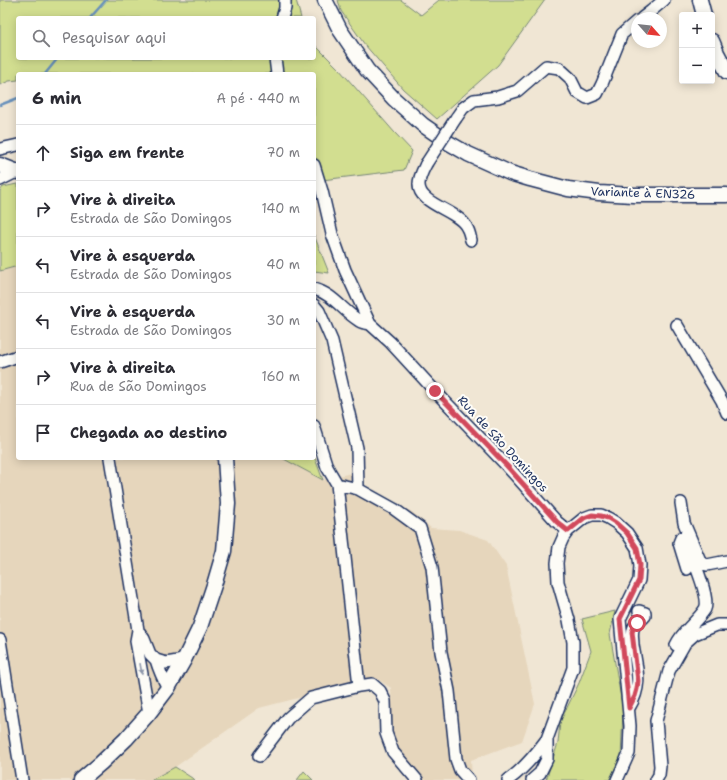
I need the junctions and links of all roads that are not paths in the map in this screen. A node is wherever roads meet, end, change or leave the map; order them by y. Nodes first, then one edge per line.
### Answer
1 (285, 0) edge
2 (325, 0) edge
3 (664, 0) edge
4 (700, 0) edge
5 (650, 12) edge
6 (703, 12) edge
7 (283, 16) edge
8 (631, 26) edge
9 (715, 48) edge
10 (275, 60) edge
11 (277, 72) edge
12 (727, 72) edge
13 (16, 145) edge
14 (0, 149) edge
15 (0, 165) edge
16 (316, 171) edge
17 (16, 172) edge
18 (16, 172) edge
19 (0, 180) edge
20 (727, 195) edge
21 (471, 240) dead end
22 (316, 290) edge
23 (316, 307) edge
24 (370, 324) junction
25 (677, 325) dead end
26 (16, 357) edge
27 (0, 362) edge
28 (727, 413) edge
29 (316, 432) edge
30 (110, 460) edge
31 (225, 460) edge
32 (337, 484) junction
33 (358, 489) junction
34 (681, 503) dead end
35 (568, 531) junction
36 (727, 561) edge
37 (687, 569) dead end
38 (639, 611) dead end
39 (727, 625) edge
40 (138, 630) junction
41 (0, 640) edge
42 (677, 657) junction
43 (156, 660) junction
44 (184, 660) junction
45 (359, 686) junction
46 (168, 688) junction
47 (629, 708) junction
48 (149, 713) junction
49 (547, 740) junction
50 (259, 756) dead end
51 (22, 780) edge
52 (81, 780) edge
53 (417, 780) edge
54 (469, 780) edge
55 (508, 780) edge
56 (532, 780) edge
57 (617, 780) edge
58 (656, 780) edge

1 - 7 street
2 - 20 main road, Variante à EN326
3 - 5 street
4 - 6 main road
8 - 21 street, bridge
9 - 12 main road
10 - 11 street
13 - 14 street
15 - 17 main road
16 - 24 street, Rua de São Domingos
18 - 19 street
22 - 24 street
23 - 33 street
24 - 35 street, Rua de São Domingos
25 - 28 street
26 - 27 street
29 - 32 street
30 - 40 street
31 - 44 main road
32 - 33 street
32 - 45 street
33 - 54 street
34 - 36 street
35 - 47 street
35 - 49 street
37 - 42 street
38 - 47 street
39 - 42 street
40 - 43 street
40 -> 48 street
41 - 51 street
42 - 58 street
43 - 44 street
43 - 46 street
44 - 46 main road
45 - 50 street
45 - 53 street
46 - 48 main road
47 - 57 street
48 - 52 main road
49 - 55 street
49 - 56 street

